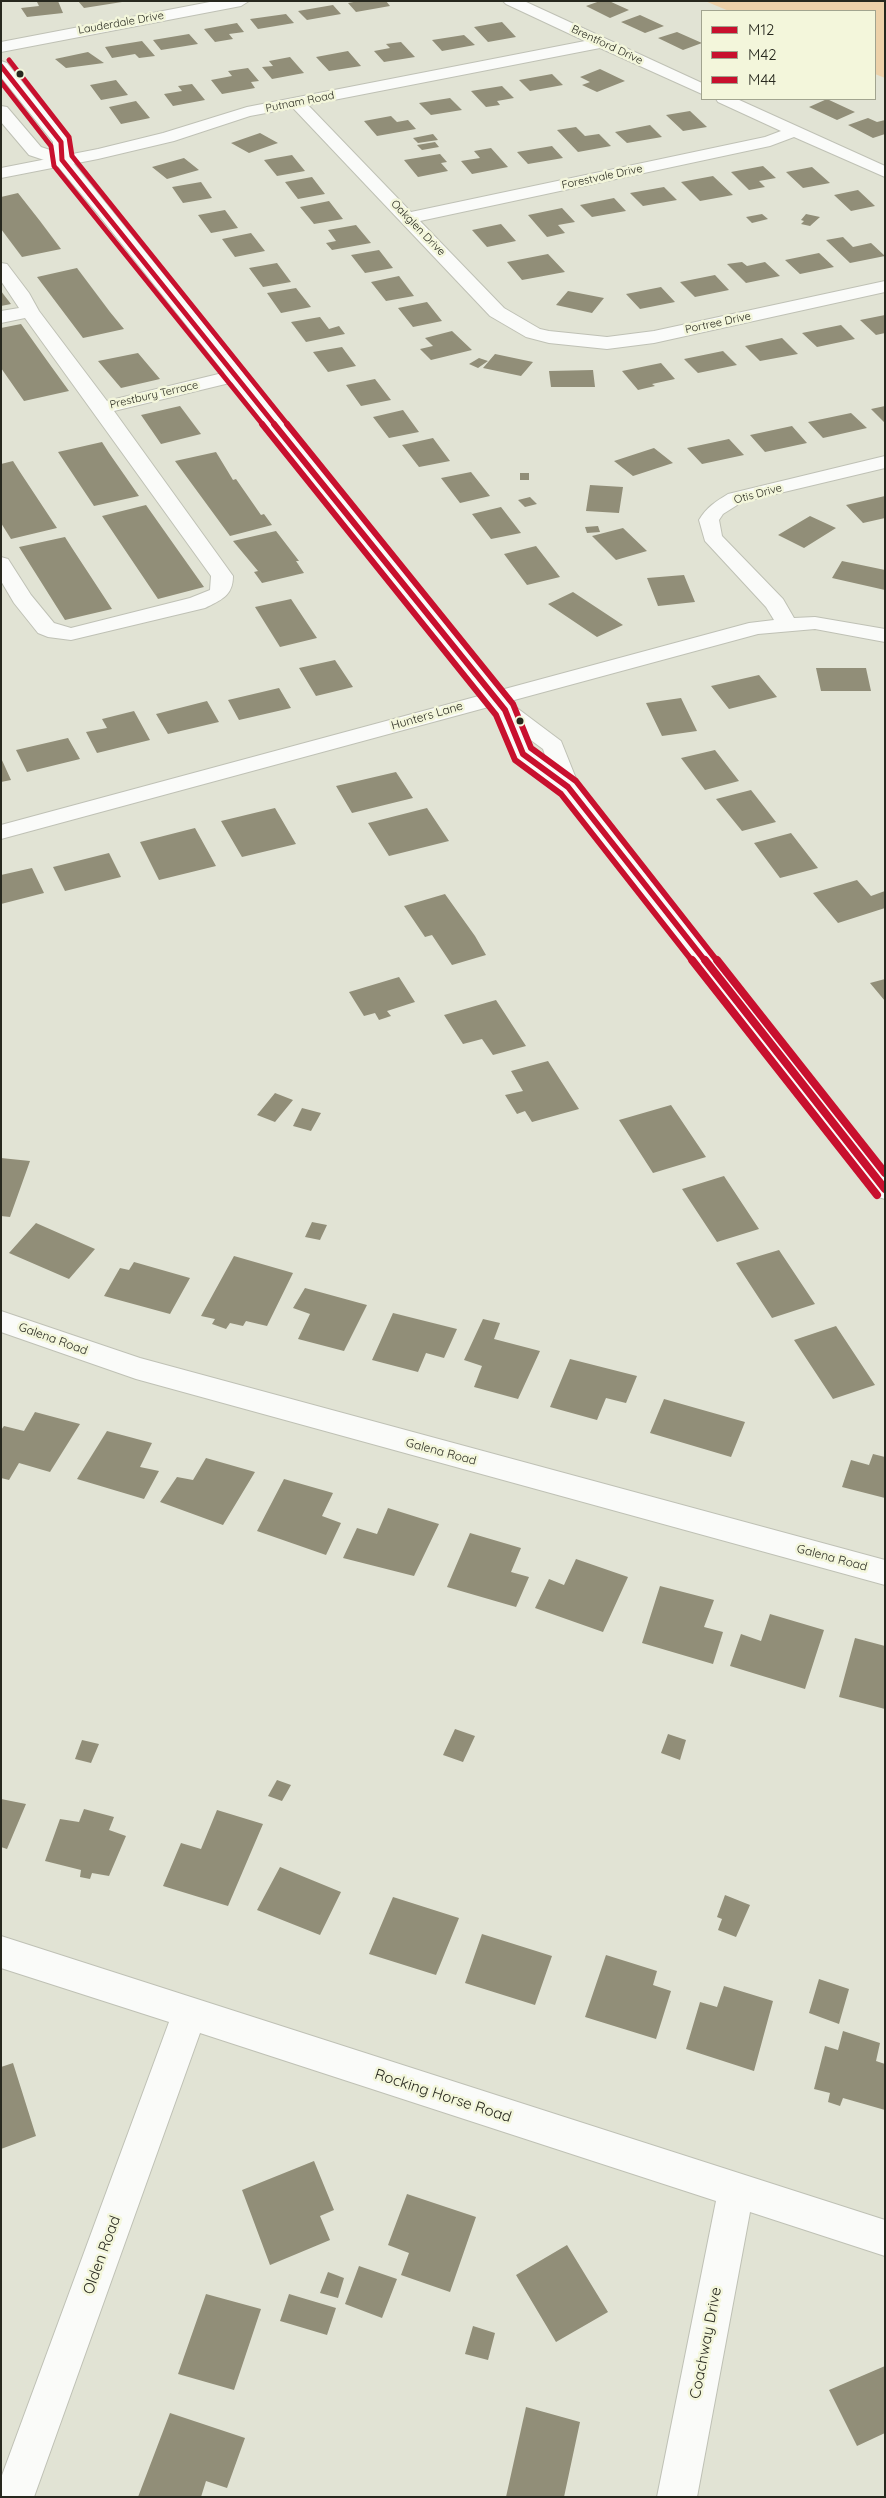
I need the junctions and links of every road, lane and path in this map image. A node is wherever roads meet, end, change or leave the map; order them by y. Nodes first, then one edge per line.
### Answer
1 (241, 1) edge
2 (511, 1) edge
3 (601, 42) junction
4 (1, 47) edge
5 (1, 66) edge
6 (701, 89) edge
7 (726, 100) edge
8 (297, 103) junction
9 (1, 111) edge
10 (795, 131) junction
11 (62, 160) junction
12 (1, 172) edge
13 (885, 172) edge
14 (408, 218) junction
15 (1, 268) edge
16 (885, 286) edge
17 (30, 312) junction
18 (1, 318) edge
19 (549, 337) joint
20 (235, 376) junction
21 (102, 408) junction
22 (885, 462) edge
23 (1, 563) edge
24 (787, 624) junction
25 (885, 636) edge
26 (500, 703) junction
27 (1, 832) edge
28 (885, 1189) edge
29 (1, 1321) edge
30 (885, 1573) edge
31 (1, 1952) edge
32 (189, 2014) junction
33 (736, 2190) junction
34 (885, 2238) edge
35 (14, 2497) edge
36 (676, 2497) edge

1 - 4 street, Lauderdale Drive
2 - 3 street, Brentford Drive
3 - 6 street, Brentford Drive
3 - 8 street, Putnam Road
5 - 11 street
7 - 10 street
8 - 11 street, Putnam Road
8 - 14 street, Oakglen Drive
9 - 11 street
10 - 13 street
10 - 14 street, Forestvale Drive
11 - 12 street, Putnam Road
11 - 20 street
14 - 19 street, Oakglen Drive
15 - 17 street
16 - 19 street, Portree Drive
17 - 18 street
17 - 21 street
20 - 21 street, Prestbury Terrace
20 - 26 street
21 - 23 street
22 - 24 street, Otis Drive
24 - 25 street, Hunters Lane
24 - 26 street, Hunters Lane
26 - 27 street, Hunters Lane
26 - 28 street
29 - 30 street, Galena Road
31 - 32 street, Rocking Horse Road
32 - 33 street, Rocking Horse Road
32 - 35 street, Olden Road
33 - 34 street, Rocking Horse Road
33 - 36 street, Coachway Drive

